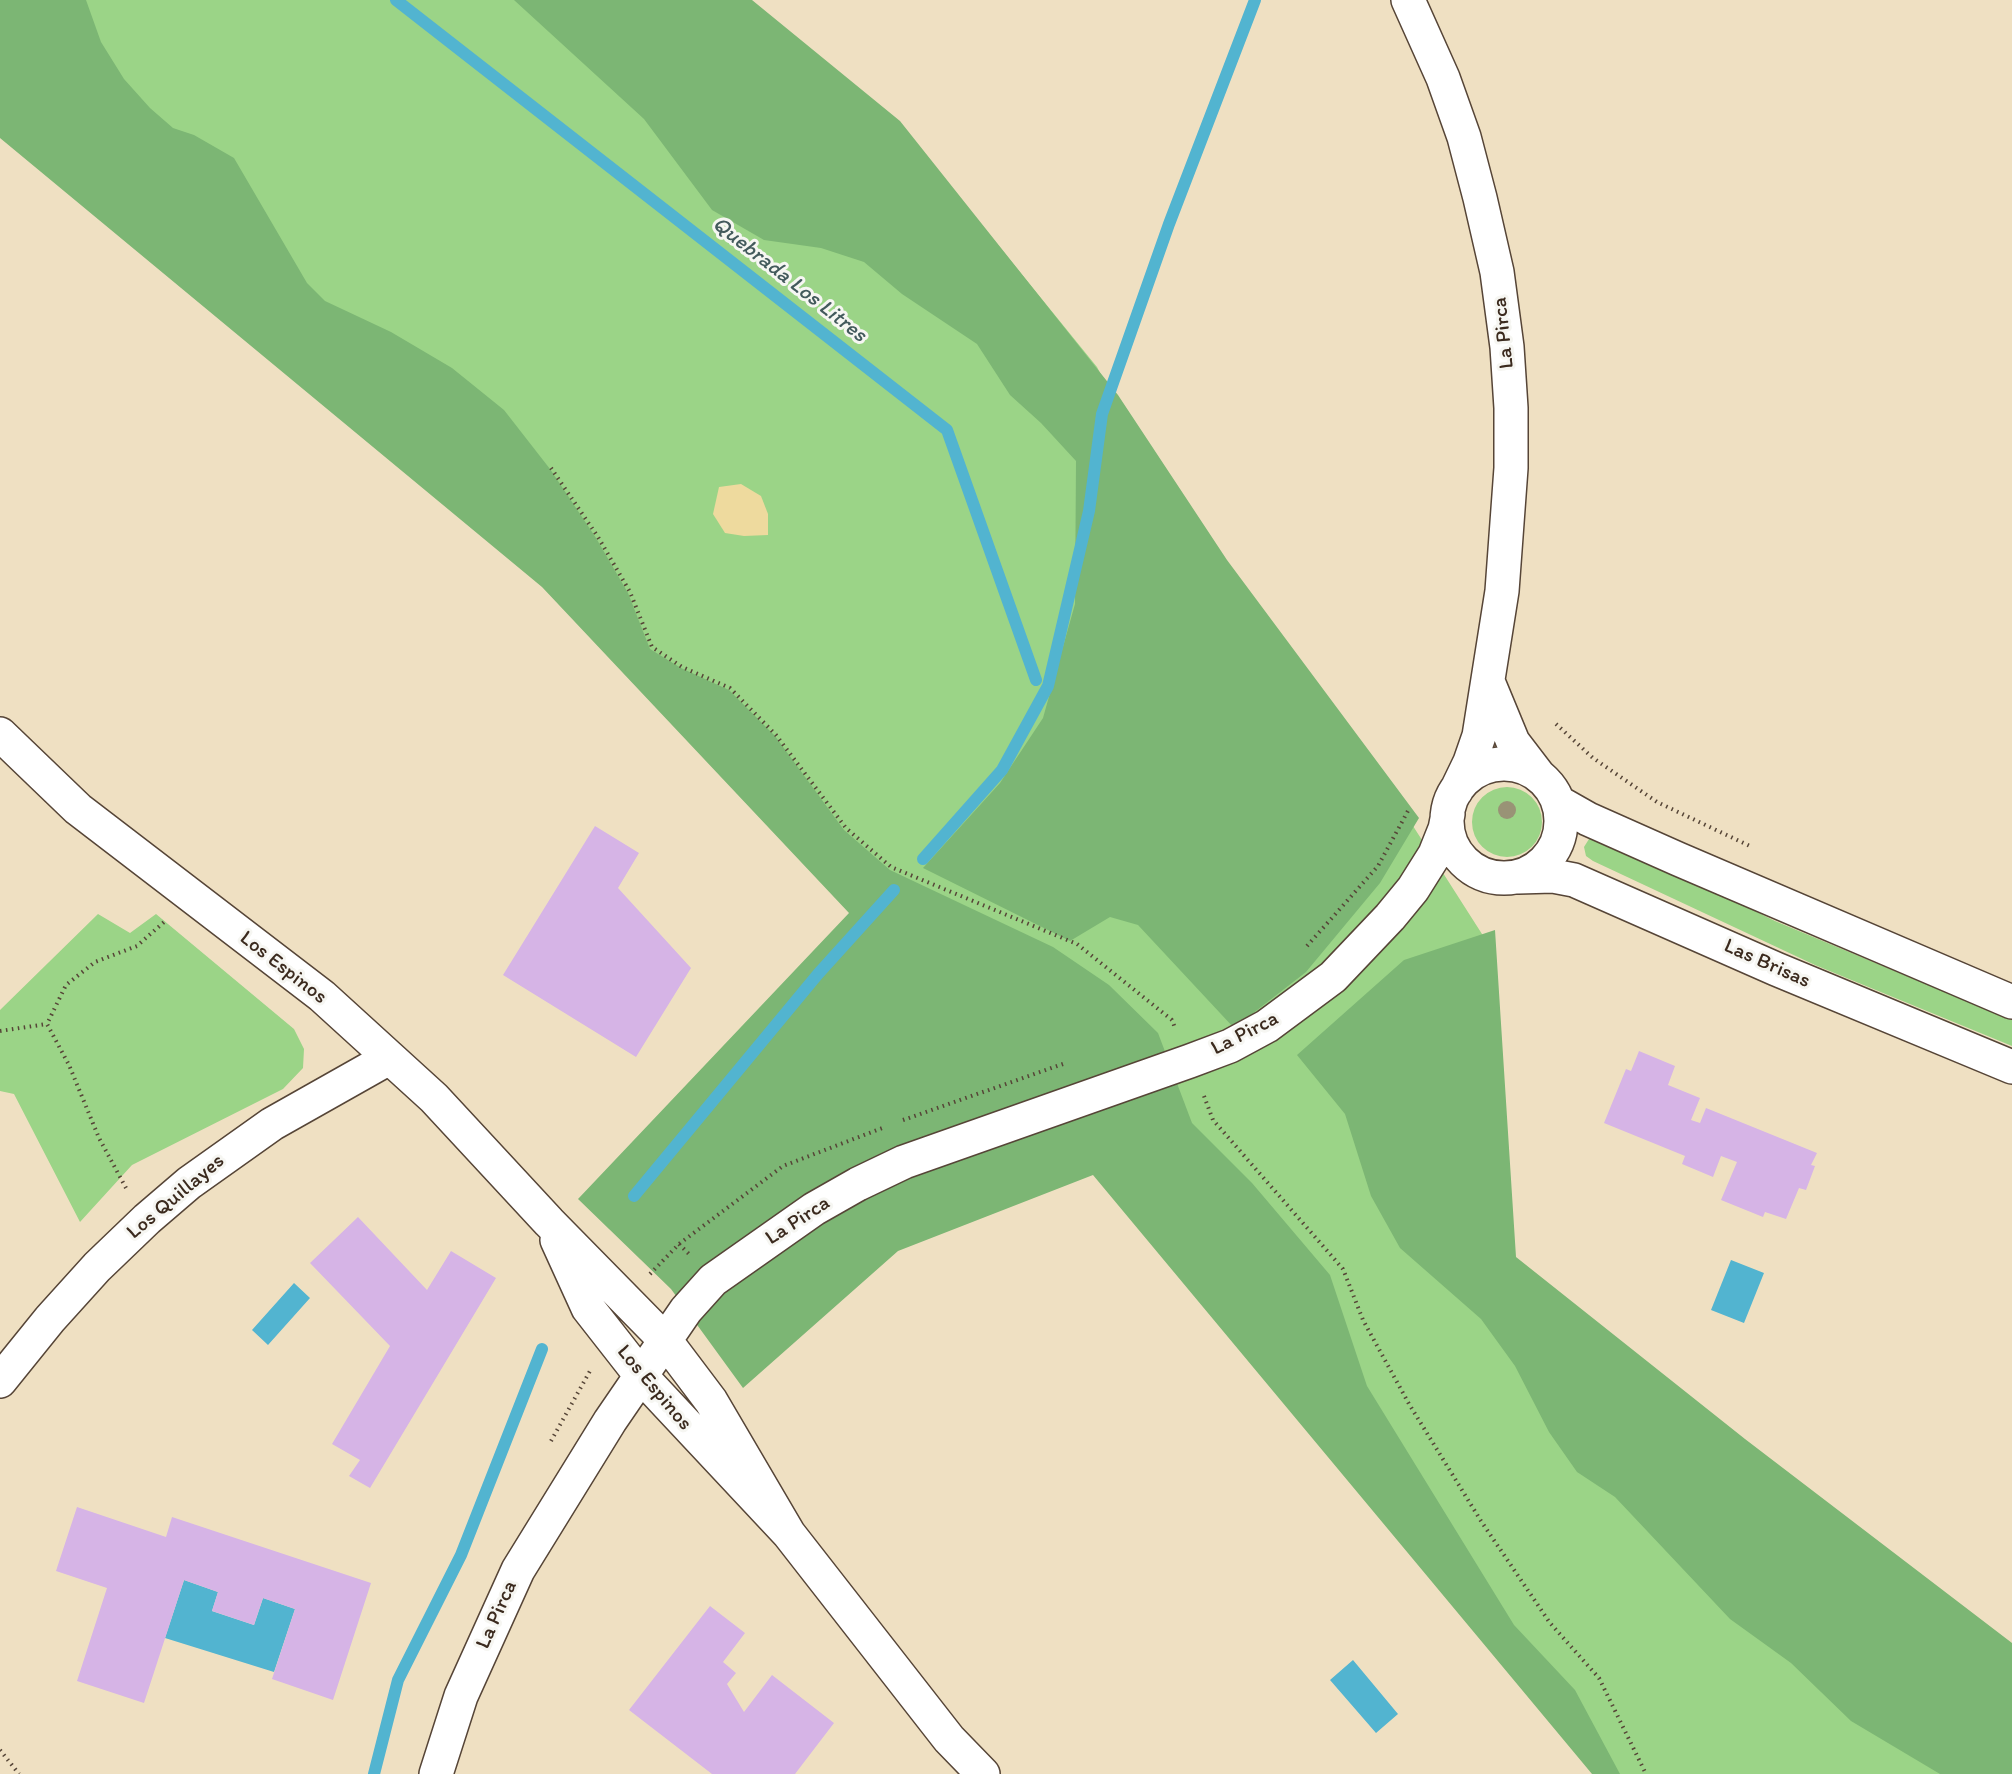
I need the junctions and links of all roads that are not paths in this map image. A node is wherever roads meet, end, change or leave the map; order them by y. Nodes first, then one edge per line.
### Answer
1 (1408, 0) edge
2 (1488, 680) junction
3 (0, 734) edge
4 (1539, 776) junction
5 (1558, 802) junction
6 (1452, 803) junction
7 (1505, 877) junction
8 (1390, 917) junction
9 (2012, 1002) edge
10 (389, 1058) junction
11 (2012, 1067) edge
12 (549, 1222) junction
13 (666, 1340) junction
14 (642, 1377) junction
15 (0, 1381) edge
16 (789, 1534) junction
17 (436, 1774) edge
18 (983, 1774) edge

1 - 2 street, La Pirca
2 - 4 street
2 - 6 street, La Pirca
3 - 10 street, Los Espinos
4 - 5 street
4 - 6 street
5 - 7 street
5 - 9 street
6 - 7 street
6 - 8 street, La Pirca
7 - 8 street, La Pirca
7 - 11 street, Las Brisas
8 - 13 street, La Pirca
10 - 12 street, Los Espinos
10 - 15 street, Los Quillayes
12 - 13 street, Los Espinos
12 - 14 street, Los Espinos
13 - 14 street, La Pirca
13 - 16 street, Los Espinos
14 - 16 street, Los Espinos
14 - 17 street, La Pirca
16 - 18 street, Los Espinos

